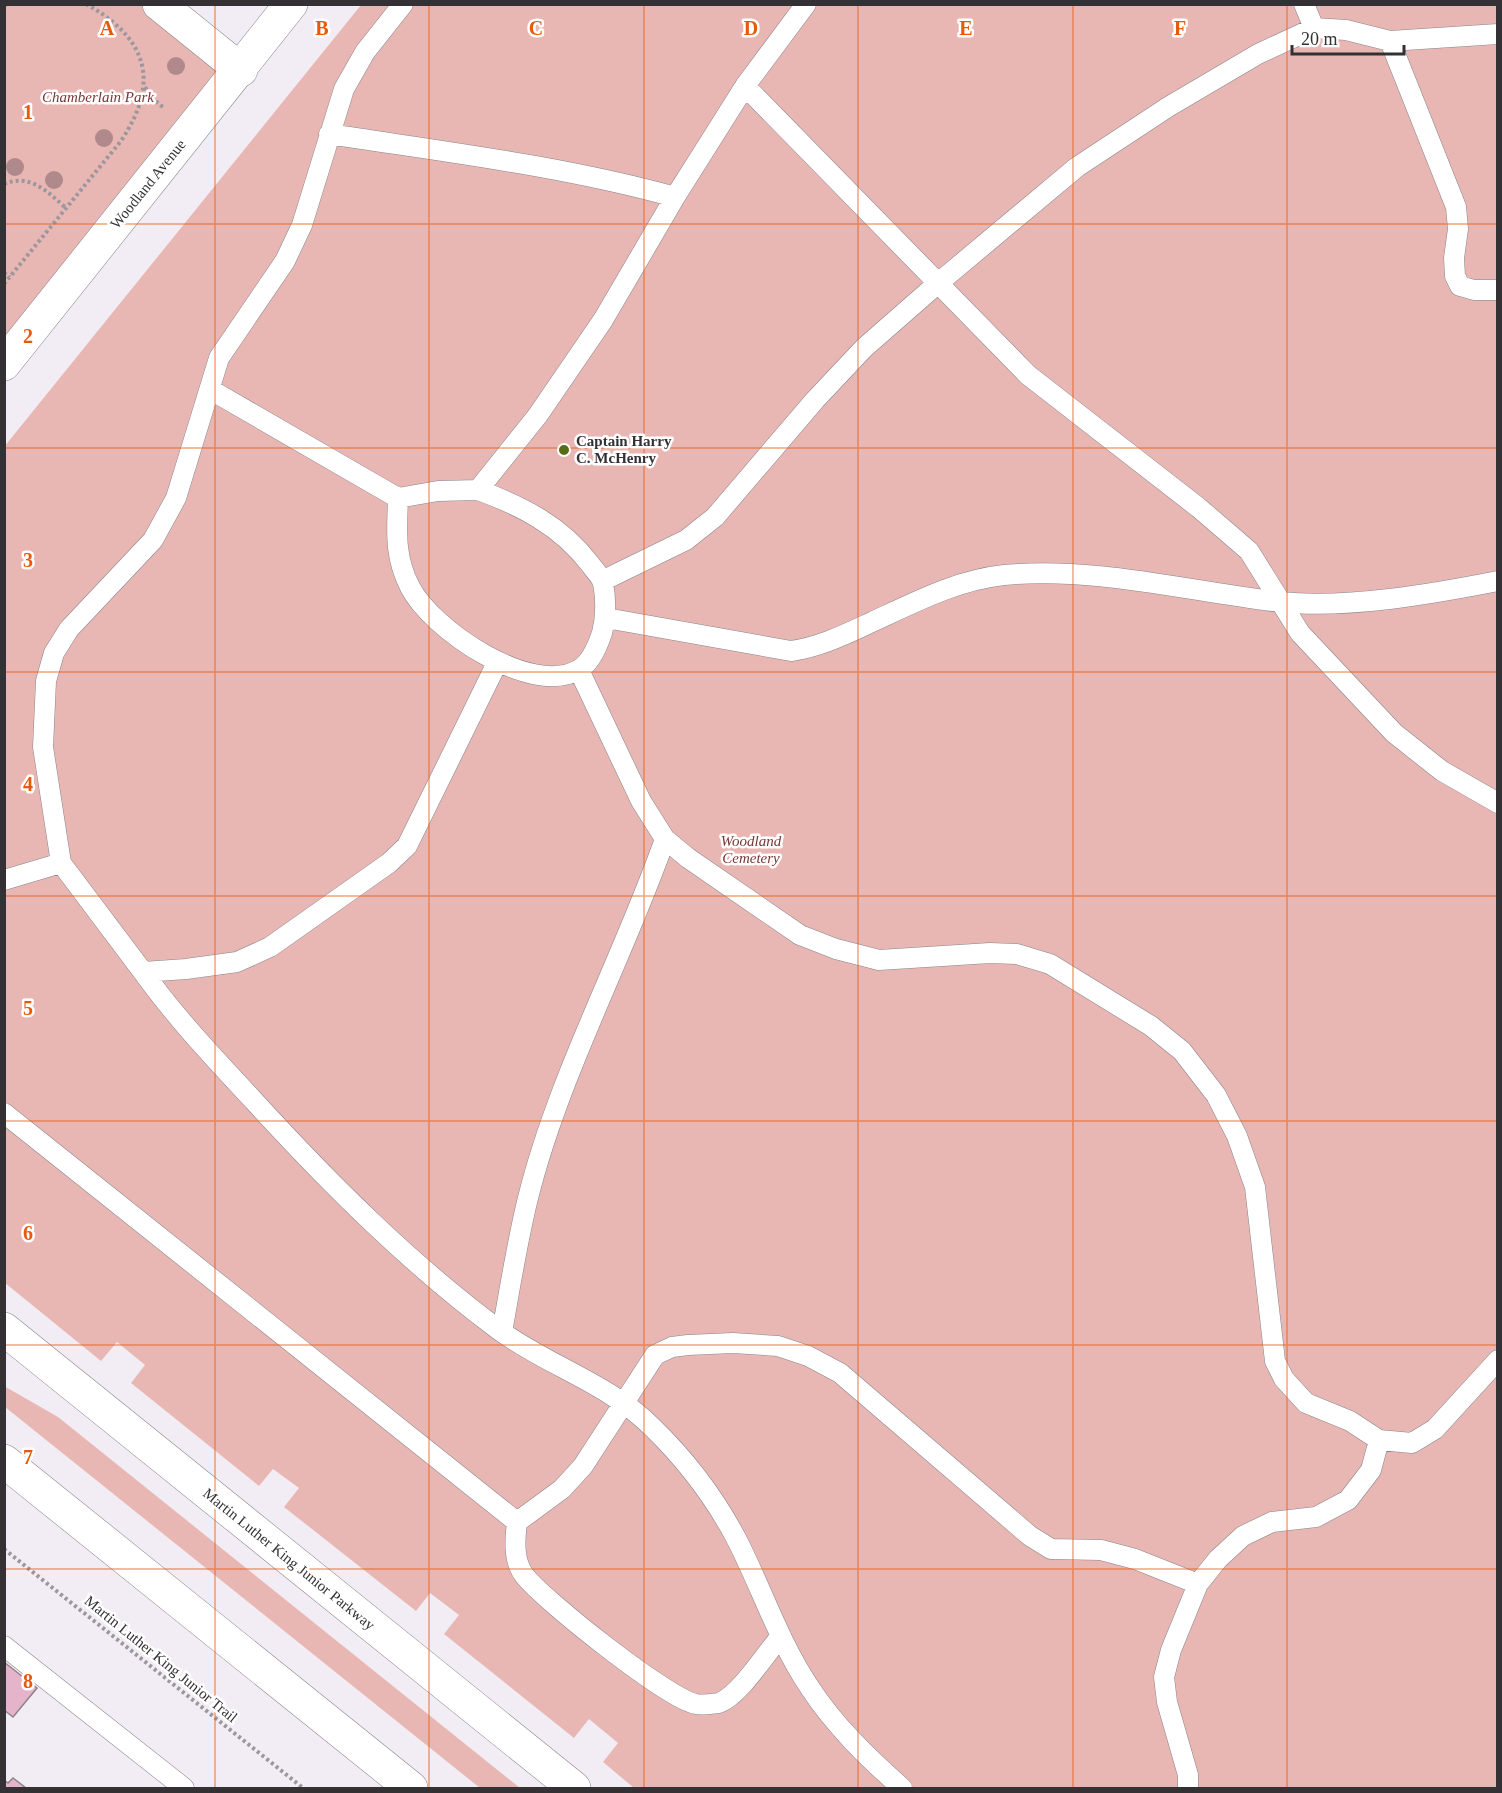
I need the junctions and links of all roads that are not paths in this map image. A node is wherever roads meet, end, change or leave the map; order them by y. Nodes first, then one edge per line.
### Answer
1 (159, 4) edge
2 (291, 4) edge
3 (403, 4) edge
4 (806, 4) edge
5 (1304, 4) edge
6 (1314, 28) junction
7 (1497, 34) edge
8 (1390, 40) junction
9 (241, 70) junction
10 (745, 86) junction
11 (330, 134) junction
12 (675, 197) junction
13 (937, 284) junction
14 (1497, 290) edge
15 (4, 364) edge
16 (211, 390) junction
17 (478, 490) junction
18 (398, 498) junction
19 (602, 581) junction
20 (1497, 581) edge
21 (1282, 602) junction
22 (606, 618) junction
23 (497, 663) junction
24 (579, 670) junction
25 (1497, 803) edge
26 (665, 839) junction
27 (61, 863) junction
28 (4, 880) edge
29 (143, 972) junction
30 (4, 1113) edge
31 (4, 1329) edge
32 (502, 1332) junction
33 (1497, 1360) edge
34 (624, 1401) junction
35 (1379, 1440) junction
36 (4, 1461) edge
37 (517, 1522) junction
38 (1198, 1584) junction
39 (781, 1636) junction
40 (4, 1646) edge
41 (184, 1788) edge
42 (411, 1788) edge
43 (574, 1788) edge
44 (902, 1788) edge
45 (1188, 1788) edge

1 - 9 main road
2 - 9 main road, Woodland Avenue
3 - 11 lane
4 - 10 lane
5 - 6 lane
6 - 8 lane
6 - 13 lane
7 - 8 lane
8 - 14 lane
9 - 15 main road, Woodland Avenue
10 - 12 lane
10 - 13 lane
11 - 12 lane
11 - 16 lane
12 - 17 lane
13 - 19 lane
13 - 21 lane
16 - 18 lane
16 - 27 lane
17 - 18 lane
17 - 19 lane
18 - 23 lane
19 - 22 lane
20 - 21 lane
21 - 22 lane
21 - 25 lane
22 - 24 lane
23 - 24 lane
23 - 29 lane
24 - 26 lane
26 - 32 lane
26 - 35 lane
27 - 28 lane
27 - 29 lane
29 - 32 lane
30 - 37 lane
31 - 43 main road, Martin Luther King Junior Parkway
32 - 34 lane
33 - 35 lane
34 - 37 lane
34 - 38 lane
34 - 39 lane
35 - 38 lane
36 - 42 main road
37 - 39 lane
38 - 45 lane
39 - 44 lane
40 - 41 lane

